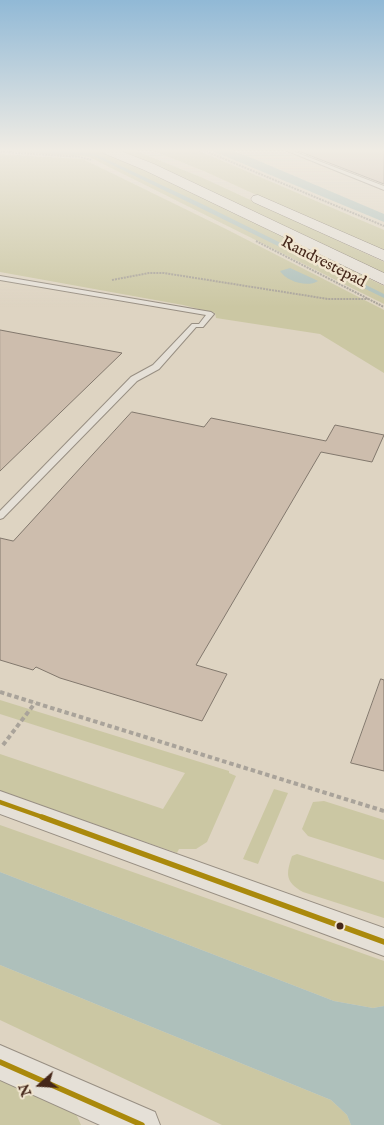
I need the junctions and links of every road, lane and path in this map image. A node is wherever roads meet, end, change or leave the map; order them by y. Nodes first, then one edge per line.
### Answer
1 (223, 202) edge
2 (265, 202) edge
3 (328, 202) edge
4 (384, 226) edge
5 (249, 238) dead end
6 (384, 256) edge
7 (0, 278) edge
8 (110, 280) dead end
9 (384, 280) edge
10 (368, 299) junction
11 (384, 307) edge
12 (0, 516) edge
13 (0, 692) edge
14 (35, 703) junction
15 (3, 745) dead end
16 (0, 802) edge
17 (384, 811) edge
18 (384, 942) edge
19 (0, 1062) edge
20 (142, 1125) edge

1 - 9 main road
2 - 6 main road
3 - 4 path
5 - 10 path, Randvestepad
7 - 12 lane
8 - 10 path
10 - 11 path, Randvestepad
13 - 14 path
14 - 15 path
14 - 17 path
16 - 18 street
19 - 20 street

